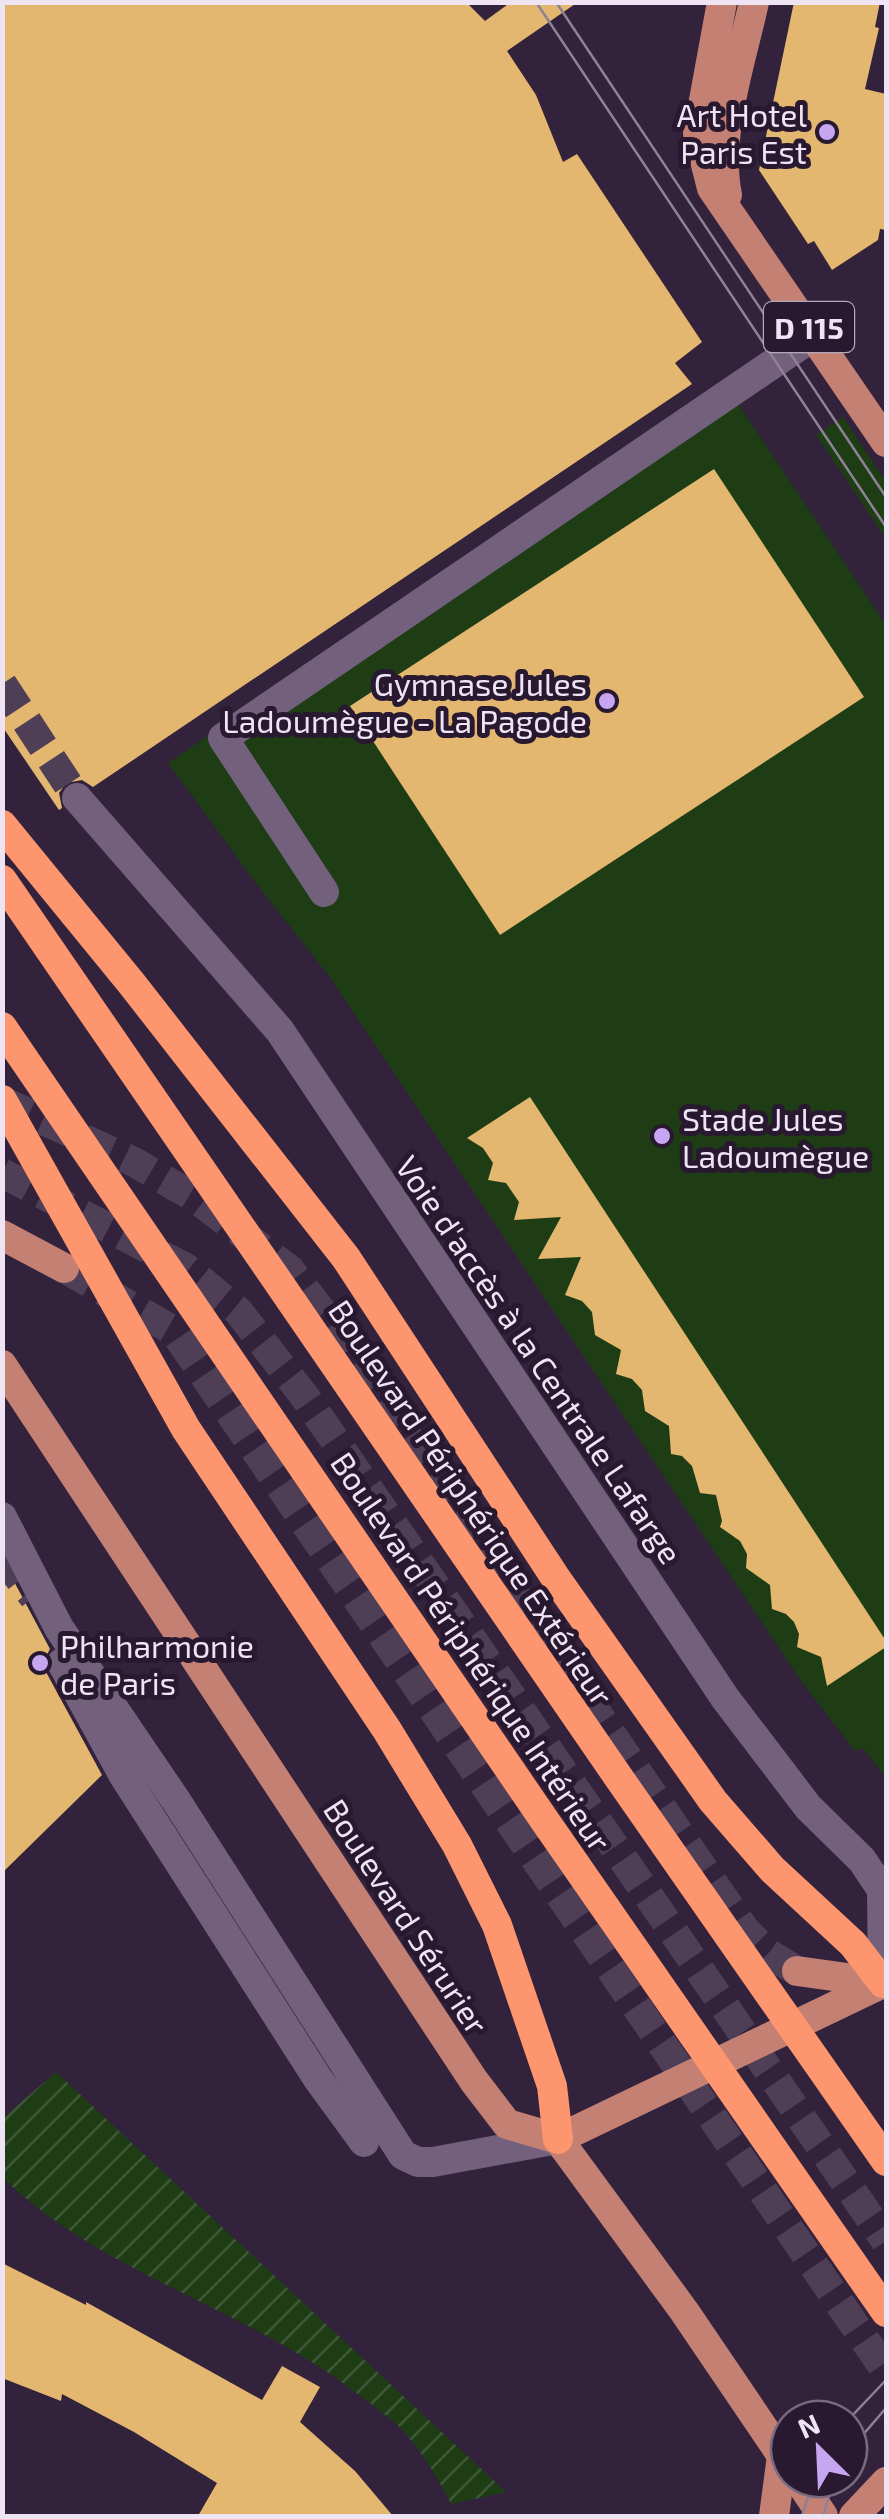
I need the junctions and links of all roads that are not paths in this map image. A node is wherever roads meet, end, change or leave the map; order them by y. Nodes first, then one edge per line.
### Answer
1 (722, 2) edge
2 (754, 2) edge
3 (731, 213) junction
4 (815, 335) junction
5 (886, 442) edge
6 (77, 798) tunnel mouth
7 (2, 825) edge
8 (2, 880) edge
9 (324, 892) dead end
10 (2, 1027) edge
11 (2, 1100) edge
12 (2, 1234) edge
13 (64, 1268) tunnel mouth
14 (2, 1366) edge
15 (2, 1516) edge
16 (2, 1558) edge
17 (798, 1972) tunnel mouth
18 (885, 1985) edge
19 (558, 2139) junction
20 (364, 2142) dead end
21 (886, 2161) edge
22 (886, 2312) edge
23 (769, 2436) edge
24 (886, 2482) edge
25 (854, 2516) edge

1 - 3 main road, D 115
2 - 3 main road, D 115
3 - 4 main road, D 115
4 - 5 main road, D 115
4 - 9 lane
6 - 18 lane, Voie d'accès à la Centrale Lafarge
7 - 18 highway
8 - 21 highway, Boulevard Périphérique Extérieur
10 - 22 highway, Boulevard Périphérique Intérieur
11 - 19 highway
12 - 13 main road
14 - 19 main road, Boulevard Sérurier
15 - 19 lane
16 - 20 lane
17 - 18 main road
18 - 19 main road
19 - 23 main road
24 - 25 main road

